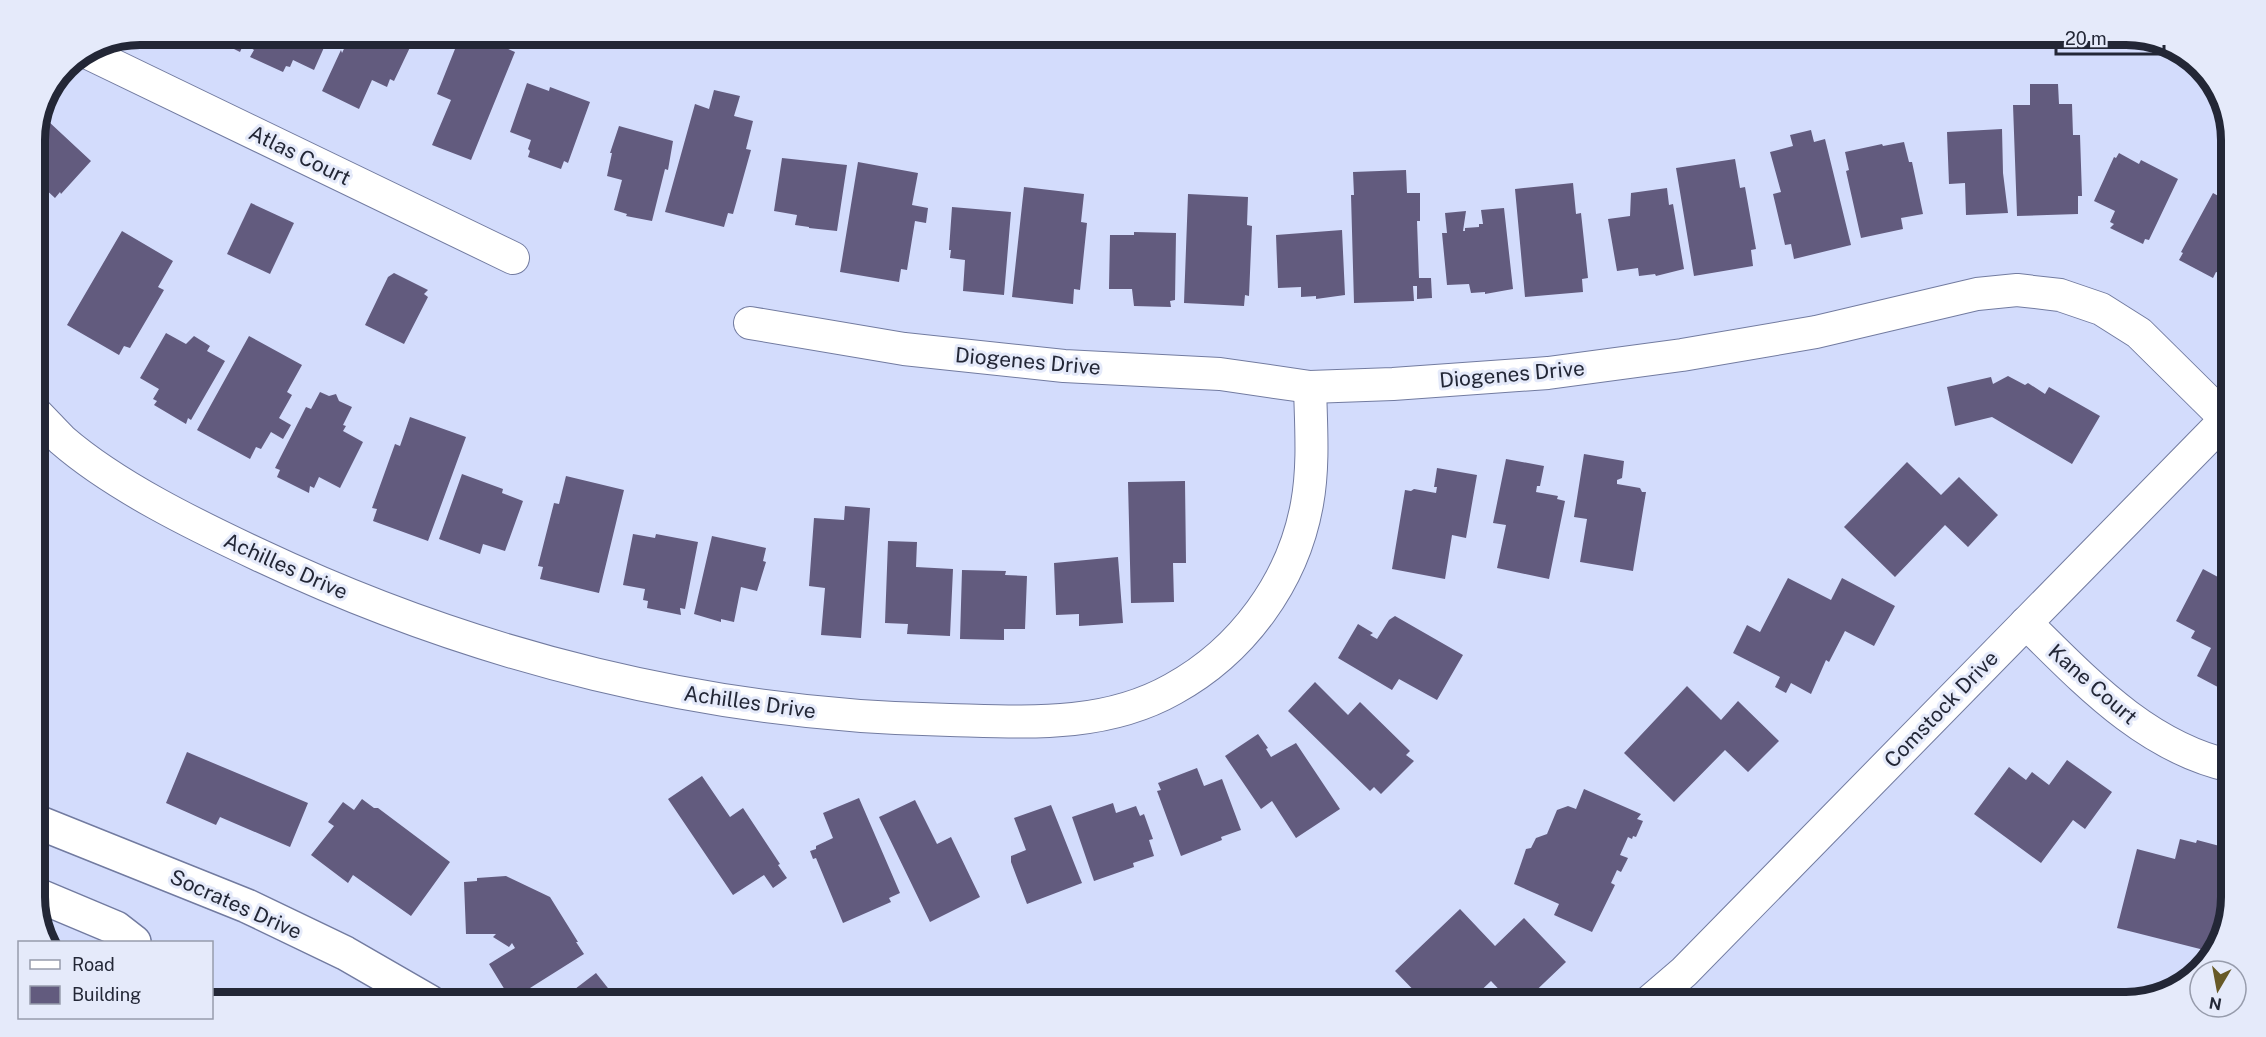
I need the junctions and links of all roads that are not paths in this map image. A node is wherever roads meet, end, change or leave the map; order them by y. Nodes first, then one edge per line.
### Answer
1 (95, 56) edge
2 (513, 258) dead end
3 (750, 323) dead end
4 (1310, 387) junction
5 (2221, 409) edge
6 (45, 422) edge
7 (2221, 423) edge
8 (2026, 623) junction
9 (2221, 762) edge
10 (45, 825) edge
11 (45, 898) edge
12 (133, 941) edge
13 (413, 992) edge
14 (1660, 992) edge

1 - 2 street, Atlas Court
3 - 4 street, Diogenes Drive
4 - 5 street, Diogenes Drive
4 - 6 street, Achilles Drive
7 - 8 street, Comstock Drive
8 - 9 street, Kane Court
8 - 14 street, Comstock Drive
10 - 13 street, Socrates Drive
11 - 12 street

